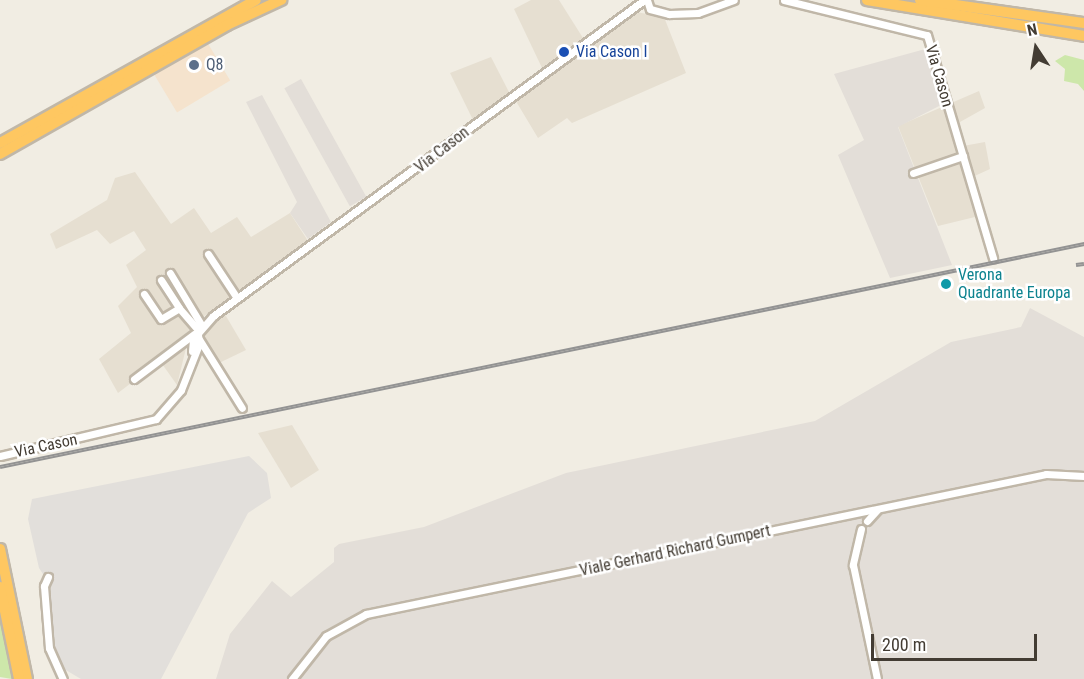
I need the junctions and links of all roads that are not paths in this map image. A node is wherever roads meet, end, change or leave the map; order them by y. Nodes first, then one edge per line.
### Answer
1 (256, 0) edge
2 (281, 0) edge
3 (646, 0) edge
4 (734, 0) edge
5 (784, 0) edge
6 (867, 0) edge
7 (920, 0) edge
8 (1084, 19) edge
9 (1043, 20) junction
10 (1084, 23) edge
11 (1084, 36) edge
12 (1, 151) edge
13 (963, 156) junction
14 (913, 172) dead end
15 (208, 254) dead end
16 (993, 258) dead end
17 (170, 273) dead end
18 (161, 280) dead end
19 (144, 294) dead end
20 (237, 298) junction
21 (178, 308) junction
22 (198, 335) junction
23 (180, 346) junction
24 (192, 352) junction
25 (134, 379) dead end
26 (242, 408) dead end
27 (0, 456) edge
28 (1084, 476) edge
29 (877, 510) junction
30 (867, 521) dead end
31 (861, 530) dead end
32 (0, 549) edge
33 (48, 577) dead end
34 (0, 587) edge
35 (19, 679) edge
36 (27, 679) edge
37 (63, 679) edge
38 (292, 679) edge
39 (877, 679) edge

1 - 12 highway
2 - 12 highway
3 - 4 street, Via Cason
3 - 20 street, Via Cason
5 - 13 street, Via Cason
6 - 11 highway
7 - 9 highway
8 - 9 highway
9 - 10 highway
13 - 14 street
13 - 16 street, Via Cason
15 - 20 street
17 - 22 street
18 - 21 street
19 - 21 street
20 - 22 street, Via Cason
21 - 22 street
22 - 23 street, Via Cason
22 - 23 street, Via Cason
22 - 24 street, Via Cason
22 - 26 street
23 - 24 street
23 - 25 street, Via Cason
24 - 27 street, Via Cason
28 - 29 street, Viale Gerhard Richard Gumpert
29 - 30 street
29 - 38 street, Viale Gerhard Richard Gumpert
31 - 39 street
32 - 36 highway
33 - 37 street
34 - 35 highway

